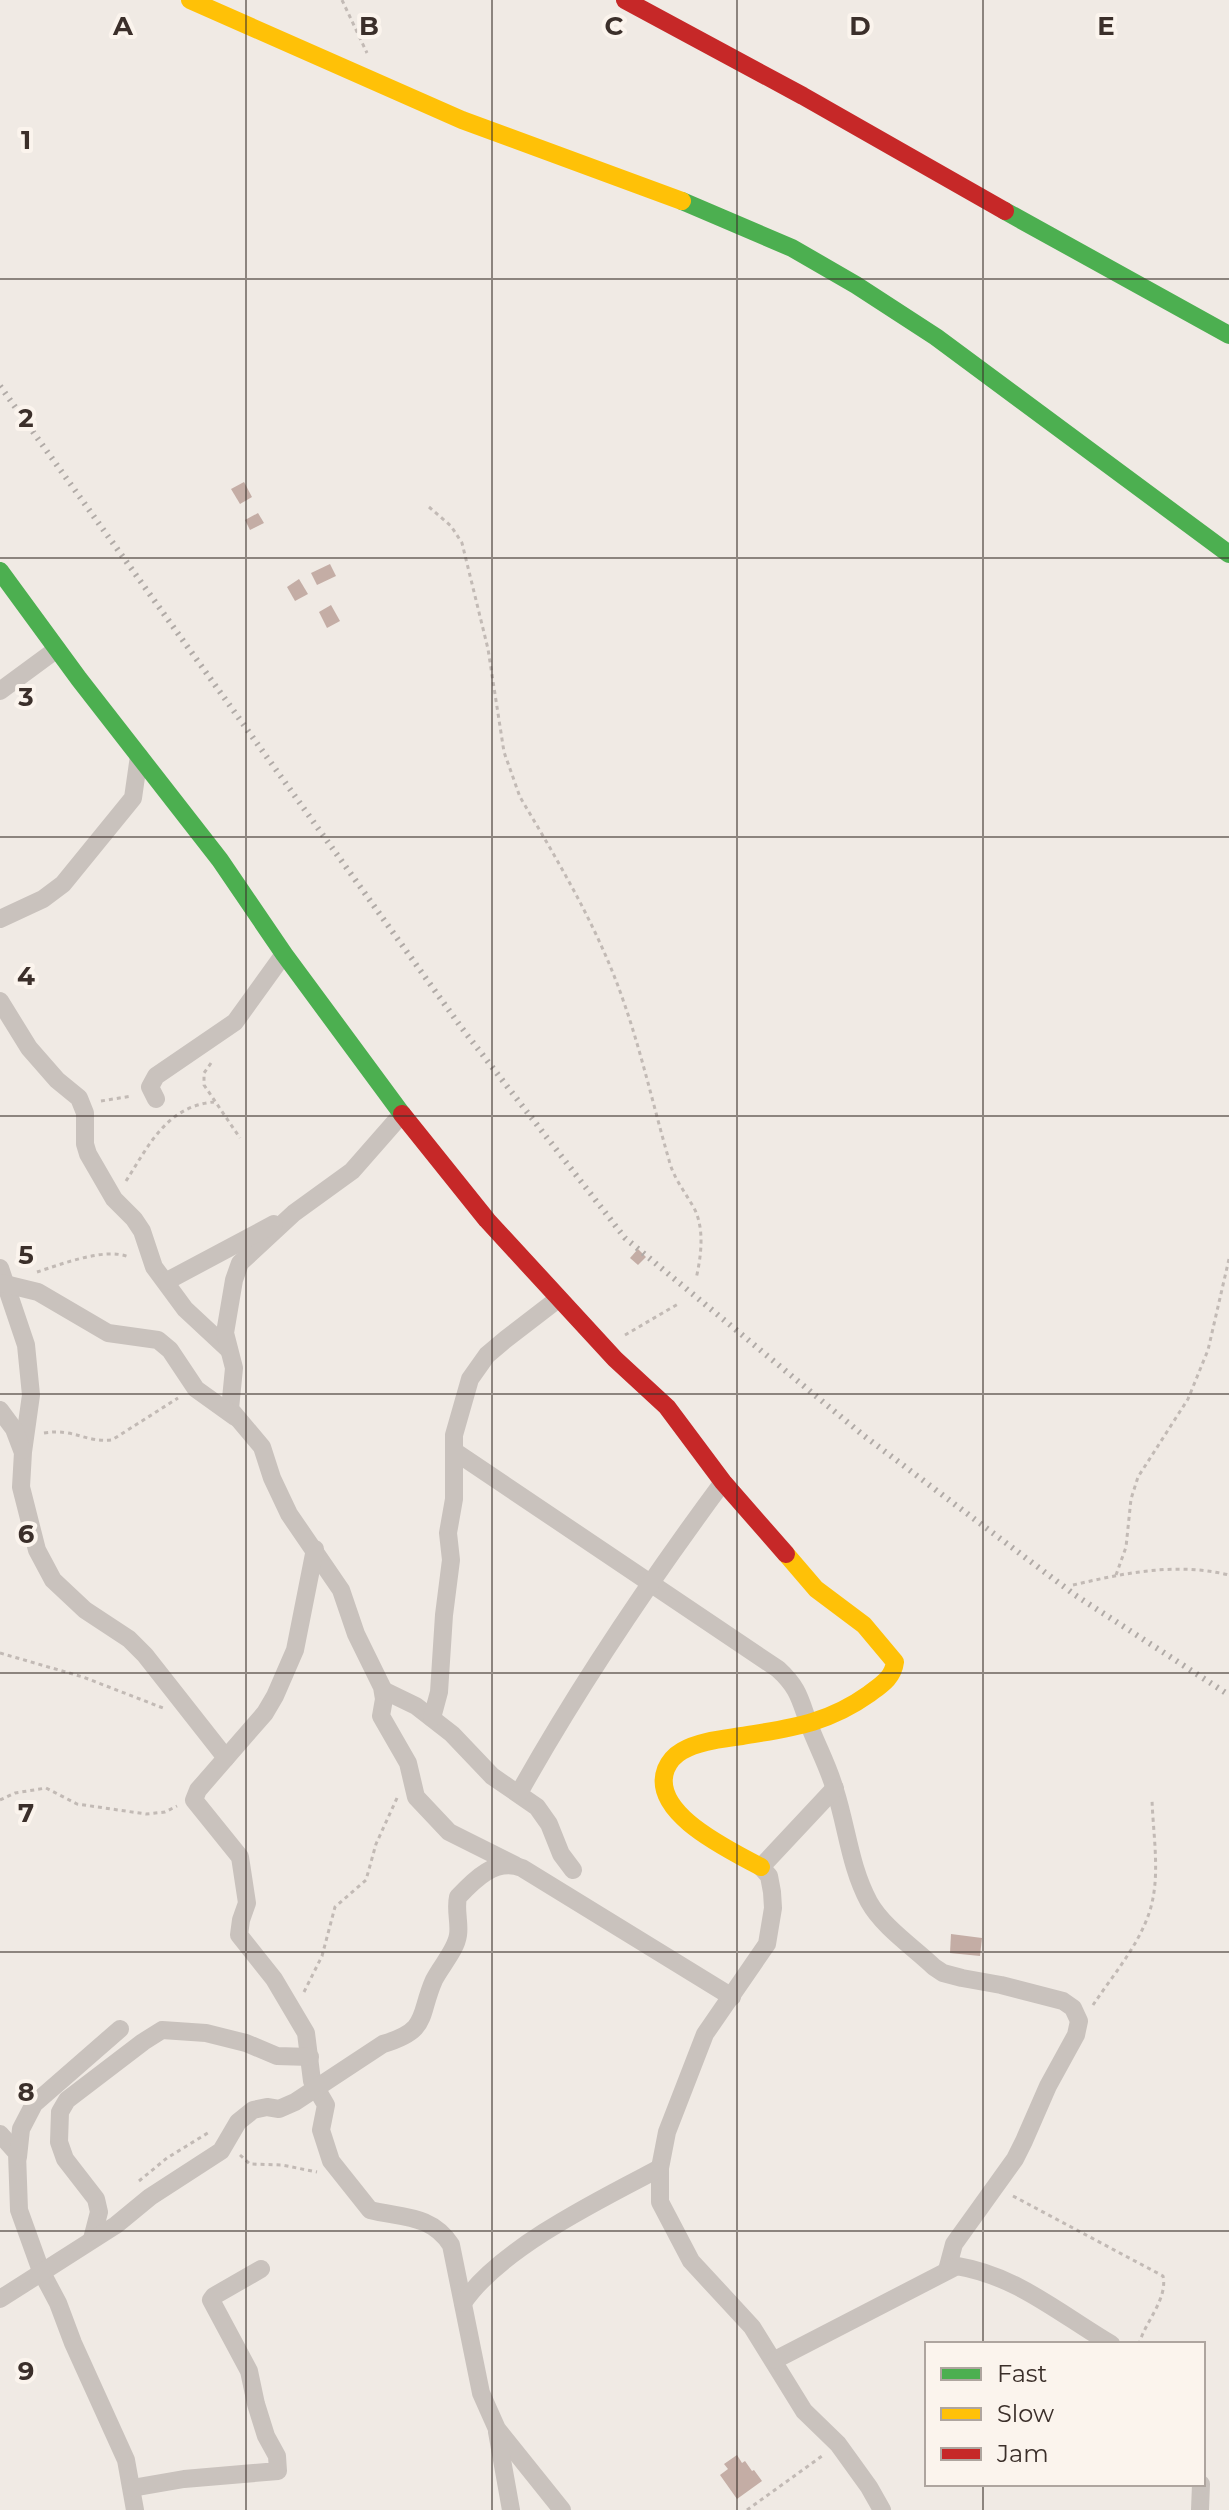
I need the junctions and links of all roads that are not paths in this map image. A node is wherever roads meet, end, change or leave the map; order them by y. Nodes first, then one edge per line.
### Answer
1 (190, 0) edge
2 (625, 0) edge
3 (1229, 335) edge
4 (1229, 554) edge
5 (0, 571) edge
6 (57, 649) junction
7 (0, 691) edge
8 (139, 756) junction
9 (0, 919) edge
10 (284, 954) junction
11 (0, 1001) edge
12 (156, 1099) road end
13 (402, 1114) junction
14 (294, 1213) junction
15 (161, 1274) junction
16 (4, 1279) edge
17 (558, 1299) junction
18 (229, 1350) junction
19 (0, 1410) edge
20 (235, 1417) junction
21 (24, 1445) junction
22 (454, 1451) junction
23 (723, 1482) junction
24 (315, 1549) junction
25 (649, 1582) junction
26 (383, 1690) junction
27 (432, 1718) junction
28 (809, 1724) junction
29 (226, 1758) junction
30 (835, 1788) junction
31 (519, 1793) junction
32 (515, 1865) junction
33 (761, 1867) junction
34 (573, 1870) dead end
35 (732, 1997) junction
36 (120, 2029) dead end
37 (310, 2057) junction
38 (318, 2088) junction
39 (0, 2134) edge
40 (18, 2157) junction
41 (660, 2168) junction
42 (92, 2239) junction
43 (261, 2269) dead end
44 (947, 2270) junction
45 (41, 2271) junction
46 (4, 2294) edge
47 (463, 2303) junction
48 (1108, 2342) edge
49 (775, 2360) junction
50 (497, 2429) junction
51 (1201, 2486) edge
52 (132, 2488) junction
53 (135, 2510) edge
54 (511, 2510) edge
55 (562, 2510) edge
56 (882, 2510) edge
57 (1200, 2510) edge

1 - 4 main road
2 - 3 main road
5 - 6 main road
6 - 7 street
6 - 8 main road
8 - 9 street
8 - 10 main road
10 - 12 street
10 - 13 main road
11 - 15 street
13 - 14 street
13 - 17 main road
14 - 15 street
14 - 18 street
15 - 18 street
16 - 20 street
16 - 21 street
17 - 22 street
17 - 23 main road
18 - 20 street
19 - 21 street
20 - 24 street
21 - 29 street
22 - 25 street
22 - 27 street
23 - 25 street
23 - 28 main road
24 - 26 street
24 - 29 street
25 - 28 street
25 - 31 street
26 - 27 street
26 - 32 street
27 - 31 street
28 - 30 street
28 - 33 main road
29 - 37 street
30 - 33 street
30 - 44 street
31 - 34 street
32 - 35 street
32 - 38 street
33 - 35 street
35 - 41 street
36 - 40 street
37 - 38 street
37 - 42 street
38 - 42 street
38 - 47 street
39 - 40 street
40 - 45 street
41 - 47 street
41 - 49 street
42 - 45 street
43 - 52 street
44 - 48 street
44 - 49 street
45 - 46 street
45 - 52 street
47 - 50 street
49 - 56 street
50 - 54 street
50 - 55 street
51 - 57 street
52 - 53 street

